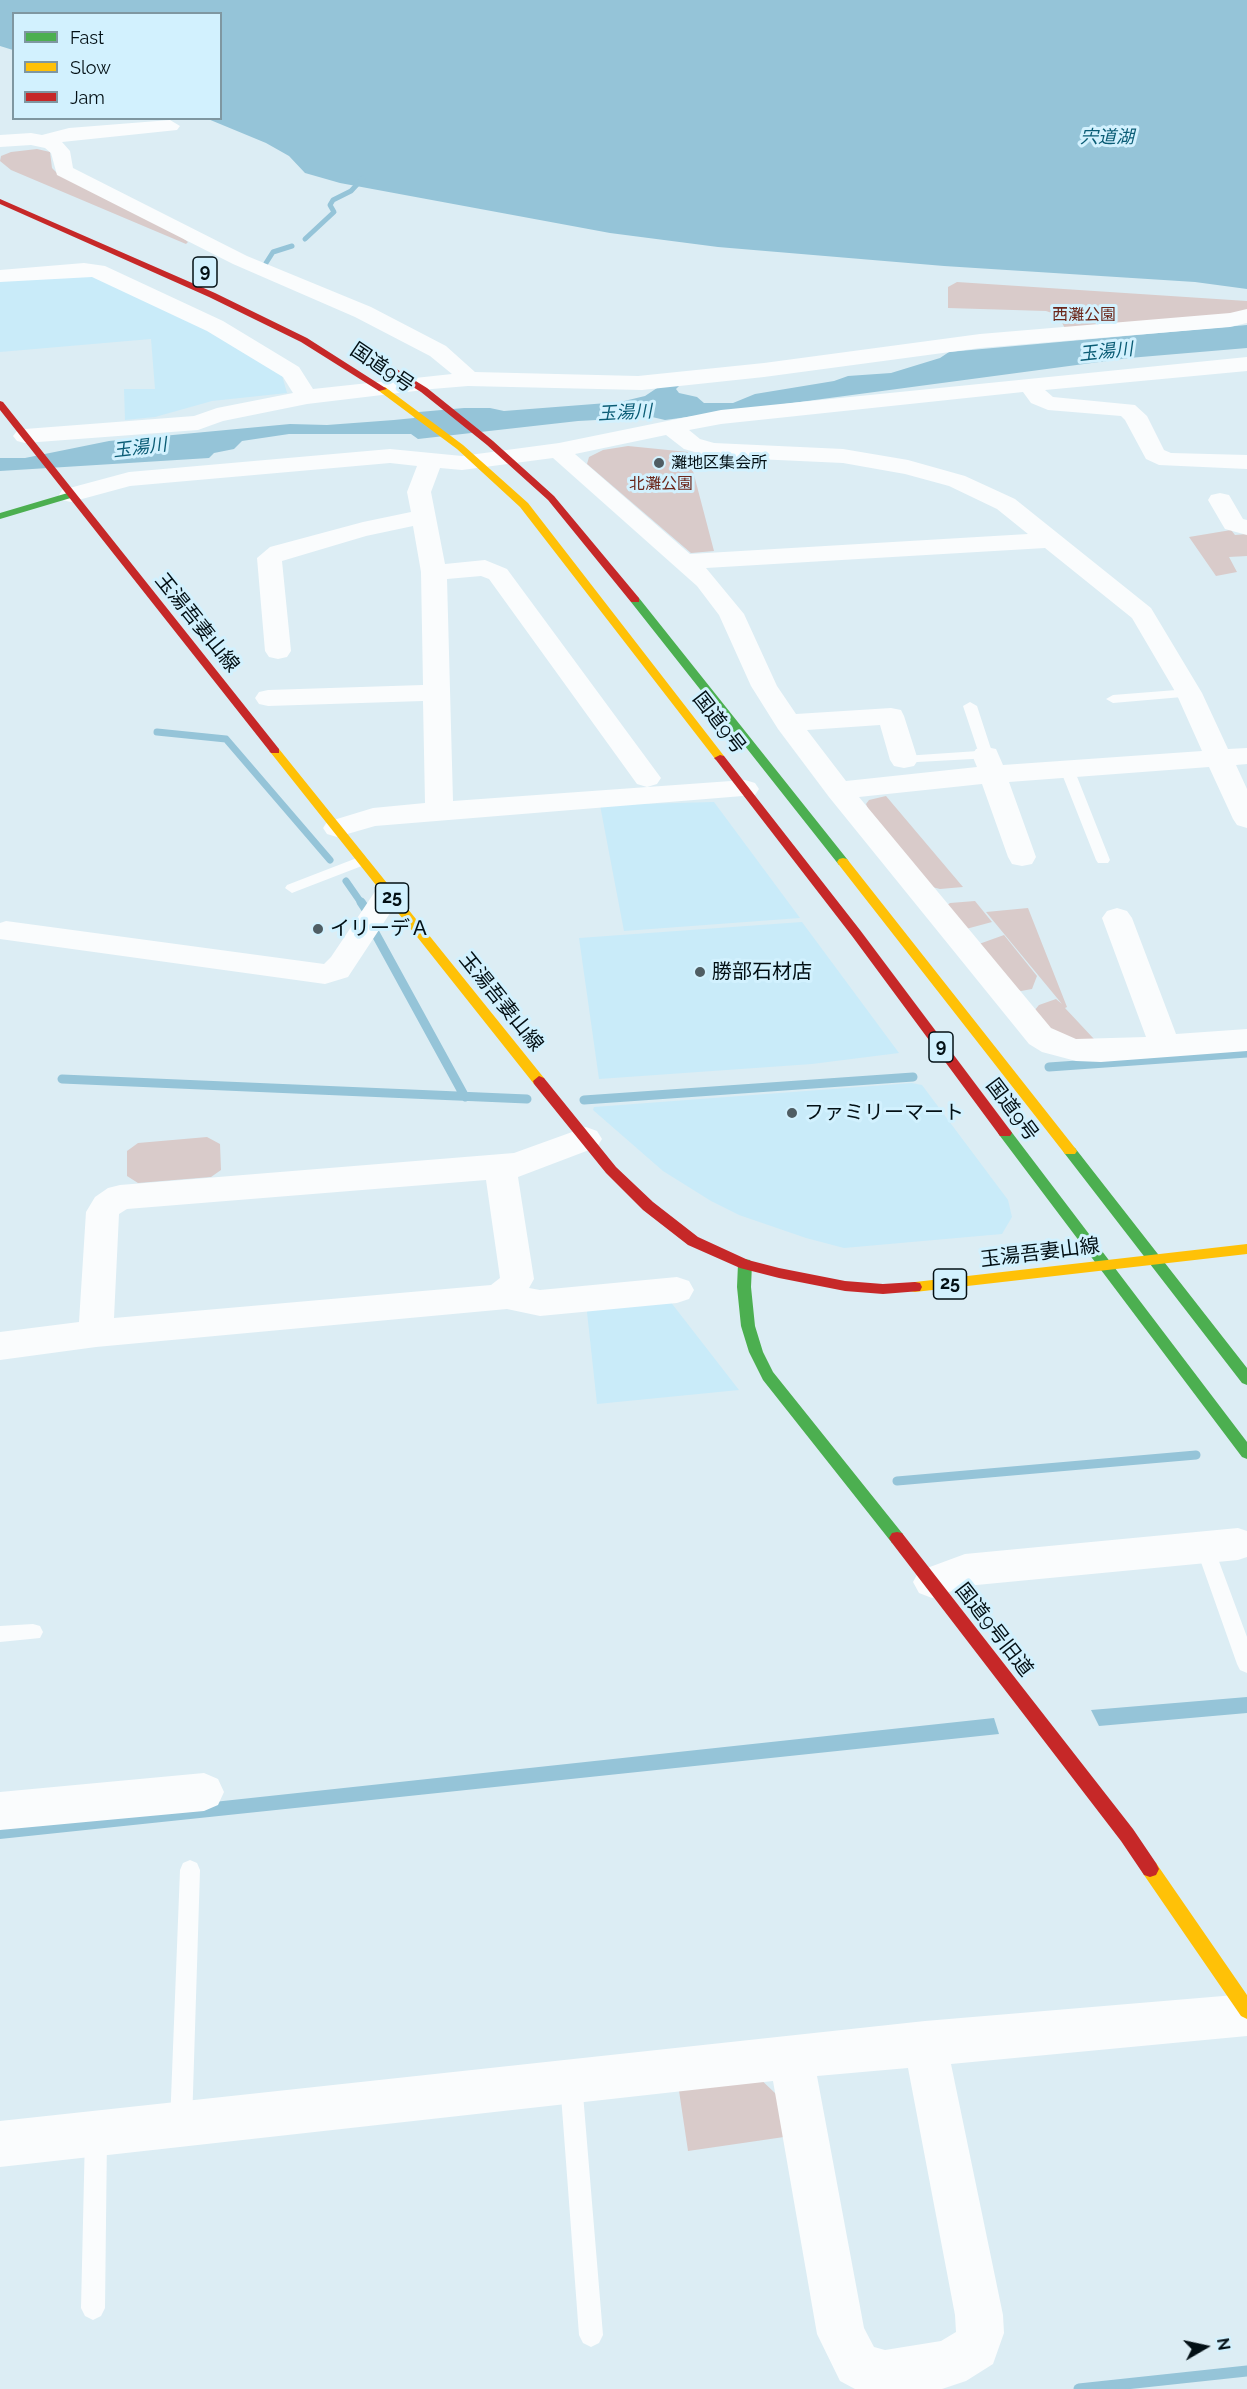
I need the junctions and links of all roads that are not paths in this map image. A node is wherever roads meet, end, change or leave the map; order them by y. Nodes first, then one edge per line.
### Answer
1 (80, 126) edge
2 (170, 126) dead end
3 (0, 141) edge
4 (43, 141) junction
5 (0, 201) edge
6 (0, 276) edge
7 (1247, 316) edge
8 (365, 353) dead end
9 (847, 359) junction
10 (1247, 364) edge
11 (468, 380) junction
12 (1030, 386) junction
13 (307, 397) junction
14 (871, 397) junction
15 (0, 404) edge
16 (672, 428) junction
17 (27, 439) junction
18 (560, 450) junction
19 (432, 460) junction
20 (1247, 462) edge
21 (65, 489) junction
22 (1220, 500) dead end
23 (0, 516) edge
24 (423, 518) junction
25 (1247, 528) edge
26 (1053, 540) junction
27 (686, 562) junction
28 (434, 572) junction
29 (278, 651) dead end
30 (435, 693) junction
31 (1189, 693) junction
32 (268, 698) dead end
33 (1113, 699) dead end
34 (969, 706) dead end
35 (788, 723) junction
36 (1234, 757) edge
37 (904, 760) joint
38 (990, 765) junction
39 (1067, 769) junction
40 (647, 778) dead end
41 (745, 789) junction
42 (839, 791) junction
43 (439, 811) junction
44 (1247, 819) edge
45 (337, 828) junction
46 (1022, 857) dead end
47 (1103, 860) dead end
48 (362, 861) junction
49 (292, 888) dead end
50 (388, 894) junction
51 (1117, 918) dead end
52 (6, 931) dead end
53 (1247, 1040) edge
54 (1165, 1047) junction
55 (586, 1139) junction
56 (500, 1166) junction
57 (1247, 1249) edge
58 (1156, 1260) junction
59 (745, 1264) junction
60 (1103, 1265) junction
61 (677, 1290) dead end
62 (507, 1292) junction
63 (96, 1333) junction
64 (0, 1346) edge
65 (1247, 1379) edge
66 (1247, 1453) edge
67 (1221, 1546) joint
68 (932, 1582) junction
69 (33, 1632) dead end
70 (0, 1634) edge
71 (1247, 1664) edge
72 (204, 1792) dead end
73 (0, 1811) edge
74 (190, 1870) dead end
75 (1247, 2010) edge
76 (1247, 2014) edge
77 (925, 2043) junction
78 (791, 2057) junction
79 (571, 2082) junction
80 (181, 2126) junction
81 (96, 2134) junction
82 (0, 2144) edge
83 (93, 2308) dead end
84 (591, 2335) dead end

1 - 2 street
1 - 4 street
3 - 4 street
4 - 11 street
5 - 41 main road, 国道9号 / 9
6 - 13 street
7 - 9 street
8 - 58 main road, 国道9号 / 9
9 - 11 street
9 - 14 street
10 - 12 street
11 - 13 street
12 - 14 street
12 - 20 street
13 - 17 street
14 - 16 street
15 - 17 main road, 玉湯吾妻山線 / 25
16 - 18 street
16 - 26 street
17 - 21 main road, 玉湯吾妻山線 / 25
18 - 19 street
18 - 27 street
19 - 21 street
19 - 24 street
21 - 23 main road
21 - 45 main road, 玉湯吾妻山線 / 25
22 - 25 street
24 - 28 street
24 - 29 street
26 - 27 street
26 - 31 street
27 - 35 street
28 - 30 street
28 - 40 street
30 - 32 street
30 - 43 street
31 - 33 lane
31 - 36 street
34 - 38 lane
35 - 37 street
35 - 42 street
36 - 39 street
36 - 44 street
37 - 38 lane
38 - 39 street
38 - 42 street
38 - 46 street
39 - 47 lane
41 - 43 street
41 - 60 main road, 国道9号 / 9
42 - 54 street
43 - 45 street
45 - 48 main road, 玉湯吾妻山線 / 25
48 - 49 lane
48 - 50 main road, 玉湯吾妻山線 / 25
50 - 52 street
50 - 55 main road, 玉湯吾妻山線 / 25
51 - 54 street
53 - 54 street
55 - 56 street
55 - 59 main road, 玉湯吾妻山線 / 25
56 - 62 street
56 - 63 street
57 - 58 main road, 玉湯吾妻山線
58 - 60 main road, 玉湯吾妻山線 / 25
58 - 65 main road, 国道9号 / 9
59 - 60 main road, 玉湯吾妻山線 / 25
59 - 68 main road, 国道9号旧道
60 - 66 main road, 国道9号 / 9
61 - 62 street
62 - 63 street
63 - 64 street
67 - 68 street
67 - 71 lane
68 - 75 main road, 国道9号旧道
69 - 70 lane
72 - 73 street
74 - 80 lane
76 - 77 street
77 - 78 street
77 - 78 street
78 - 79 street
79 - 80 street
79 - 84 lane
80 - 81 street
81 - 82 street
81 - 83 lane

